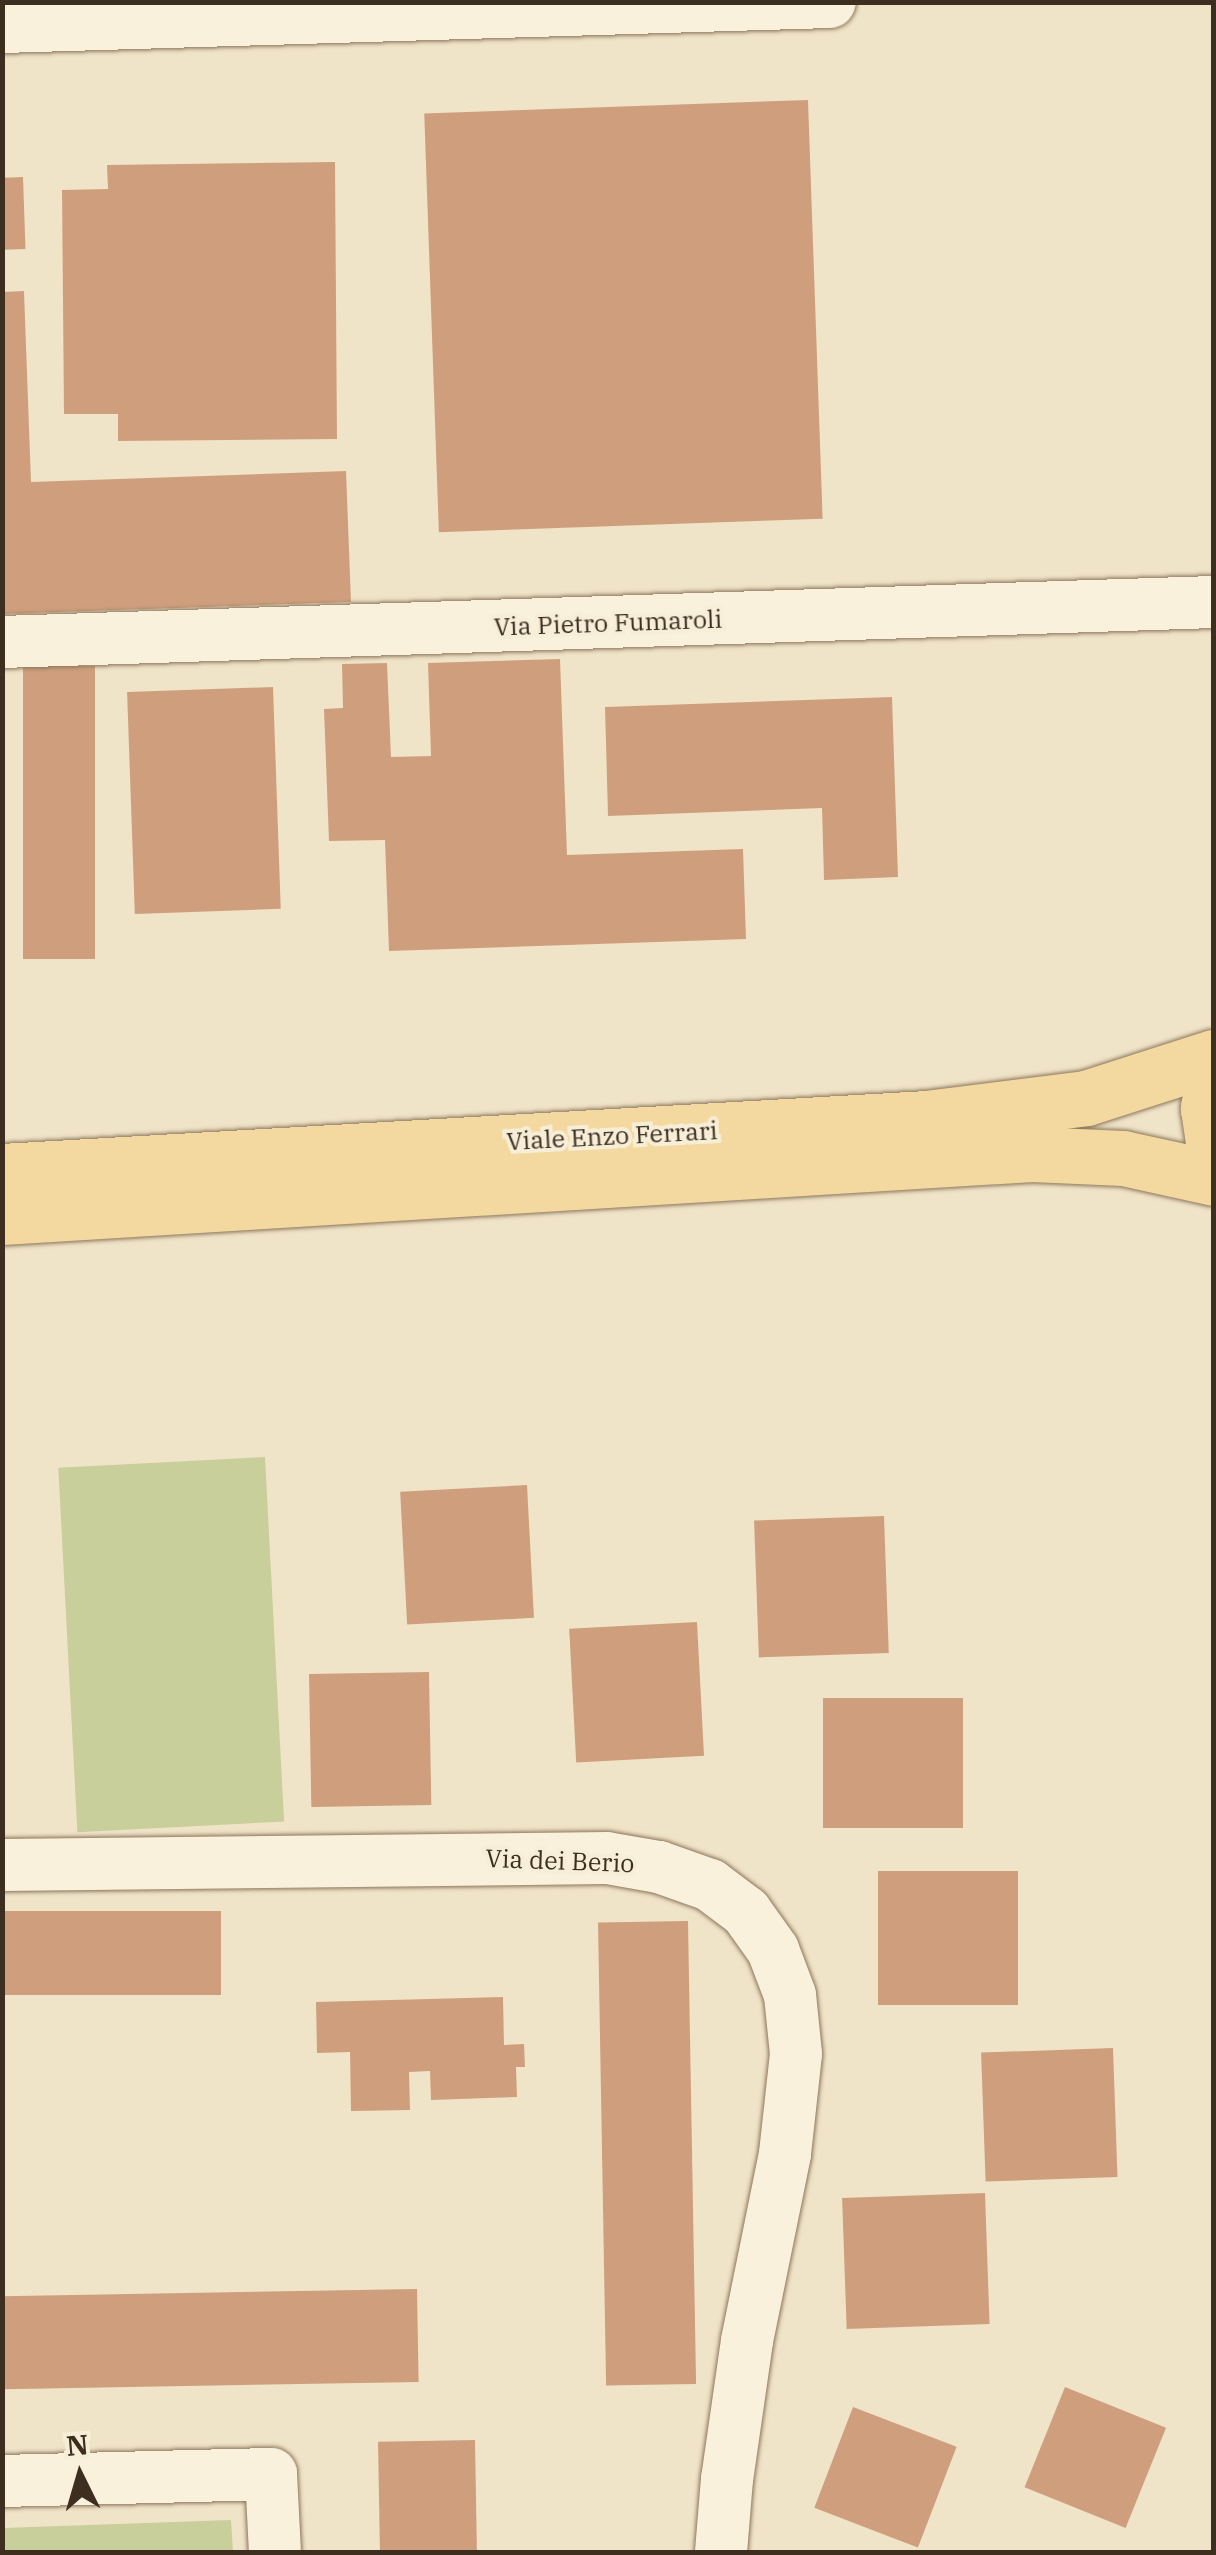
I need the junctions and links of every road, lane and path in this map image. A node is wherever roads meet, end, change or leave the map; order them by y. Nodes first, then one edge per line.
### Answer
1 (830, 2) edge
2 (2, 27) edge
3 (1214, 602) edge
4 (2, 642) edge
5 (1214, 1058) edge
6 (1214, 1076) edge
7 (1214, 1149) edge
8 (2, 1170) edge
9 (1214, 1178) edge
10 (2, 1218) edge
11 (2, 1865) edge
12 (2, 2481) edge
13 (275, 2552) edge
14 (721, 2552) edge

1 - 2 street
3 - 4 street, Via Pietro Fumaroli
5 - 8 main road, Viale Enzo Ferrari
6 - 7 main road
9 - 10 main road, Viale Enzo Ferrari
11 - 14 street, Via dei Berio
12 - 13 street

